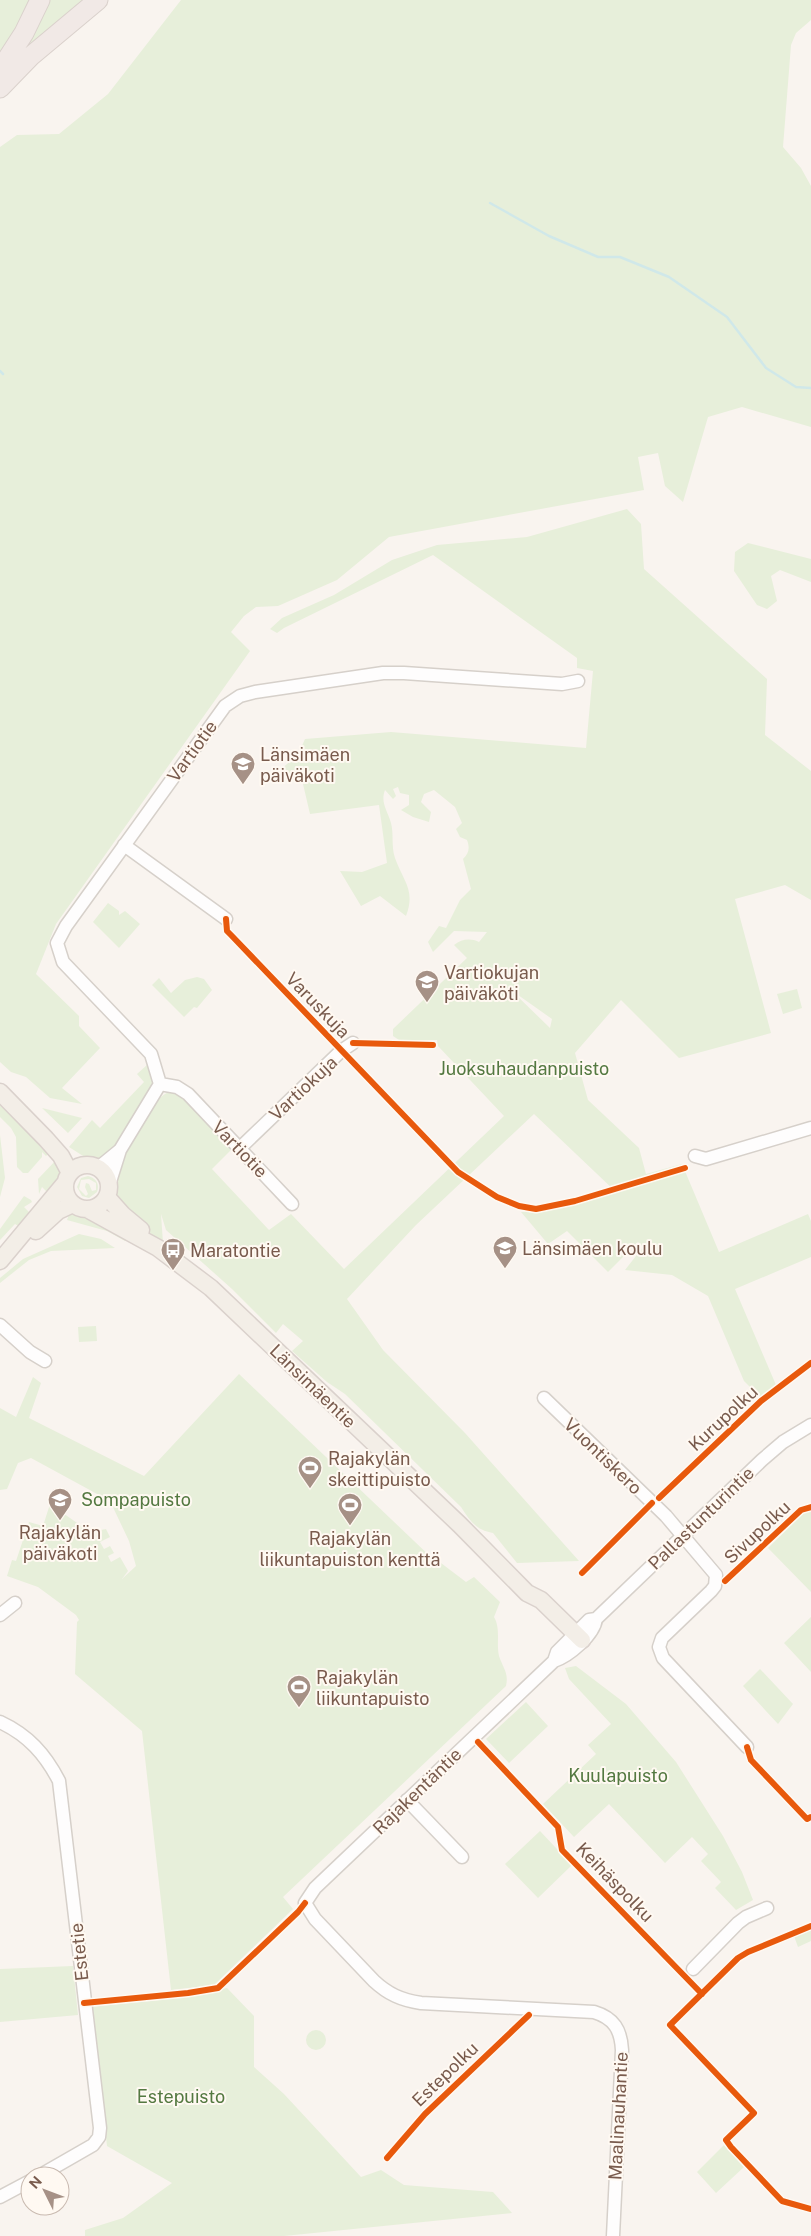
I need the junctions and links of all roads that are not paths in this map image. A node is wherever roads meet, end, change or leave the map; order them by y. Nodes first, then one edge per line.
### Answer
1 (40, 0) edge
2 (98, 0) edge
3 (0, 70) edge
4 (0, 88) edge
5 (578, 681) dead end
6 (124, 845) junction
7 (226, 919) dead end
8 (354, 1044) dead end
9 (160, 1084) junction
10 (0, 1092) edge
11 (811, 1128) edge
12 (46, 1139) junction
13 (240, 1148) junction
14 (120, 1150) junction
15 (694, 1156) dead end
16 (92, 1166) junction
17 (68, 1178) junction
18 (108, 1191) junction
19 (292, 1204) dead end
20 (80, 1207) junction
21 (14, 1246) junction
22 (158, 1248) junction
23 (0, 1261) edge
24 (0, 1325) edge
25 (45, 1361) dead end
26 (544, 1398) dead end
27 (811, 1425) edge
28 (683, 1535) junction
29 (15, 1603) dead end
30 (0, 1615) edge
31 (575, 1641) junction
32 (0, 1722) edge
33 (747, 1747) dead end
34 (407, 1800) junction
35 (462, 1857) dead end
36 (305, 1903) joint
37 (767, 1908) dead end
38 (693, 1969) dead end
39 (56, 2166) edge
40 (20, 2186) edge
41 (0, 2197) edge
42 (613, 2236) edge

1 - 3 highway
2 - 4 highway
5 - 6 street, Vartiotie
6 - 7 street
6 - 9 street, Vartiotie
8 - 13 street, Vartiokuja
9 - 13 street, Vartiotie
9 - 14 street
10 - 12 main road
11 - 15 street
12 - 16 main road
12 - 17 main road
13 - 19 street, Vartiotie
14 - 16 street
14 - 18 street
16 - 17 main road
16 - 18 main road
17 - 20 main road
17 - 21 main road
18 - 20 main road
18 - 22 main road, Länsimäentie
20 - 21 main road
20 - 22 main road, Länsimäentie
21 - 23 main road
22 - 31 main road, Länsimäentie
24 - 25 street
26 - 28 street, Vuontiskero
27 - 28 street, Pallastunturintie
28 - 31 street, Pallastunturintie
28 - 33 street, Vuontiskero
29 - 30 street
31 - 34 street, Rajakentäntie
32 - 39 street, Estetie
34 - 35 street
34 - 36 street, Rajakentäntie
36 - 42 street, Maalinauhantie
37 - 38 street
40 - 41 street

